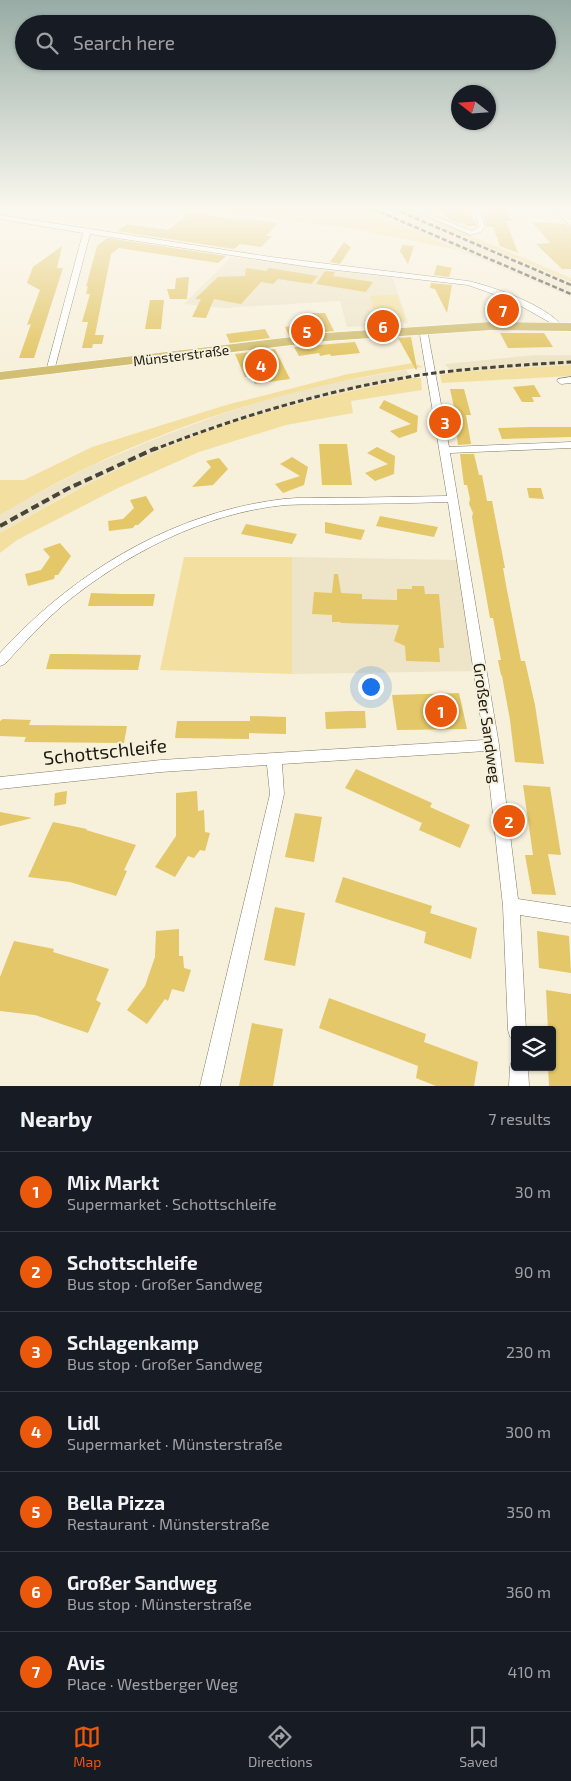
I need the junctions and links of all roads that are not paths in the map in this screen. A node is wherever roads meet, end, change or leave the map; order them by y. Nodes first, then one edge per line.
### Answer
1 (79, 260) edge
2 (272, 260) edge
3 (564, 326) edge
4 (422, 329) junction
5 (50, 371) junction
6 (0, 376) edge
7 (571, 445) edge
8 (444, 450) junction
9 (452, 500) junction
10 (0, 661) edge
11 (492, 745) junction
12 (274, 758) junction
13 (0, 783) edge
14 (511, 906) junction
15 (571, 915) edge
16 (517, 1026) edge
17 (519, 1071) edge
18 (210, 1086) edge
19 (520, 1086) edge

1 - 5 street
2 - 3 street
3 - 4 main road, Münsterstraße
4 - 5 main road, Münsterstraße
4 - 8 street, Großer Sandweg
5 - 6 main road, Münsterstraße
7 - 8 street
8 - 9 street, Großer Sandweg
9 - 10 street
9 - 11 street, Großer Sandweg
11 - 12 street, Schottschleife
11 - 14 street, Großer Sandweg
12 - 13 street, Schottschleife
12 - 18 street
14 - 15 street
14 - 16 street, Großer Sandweg
17 - 19 street

